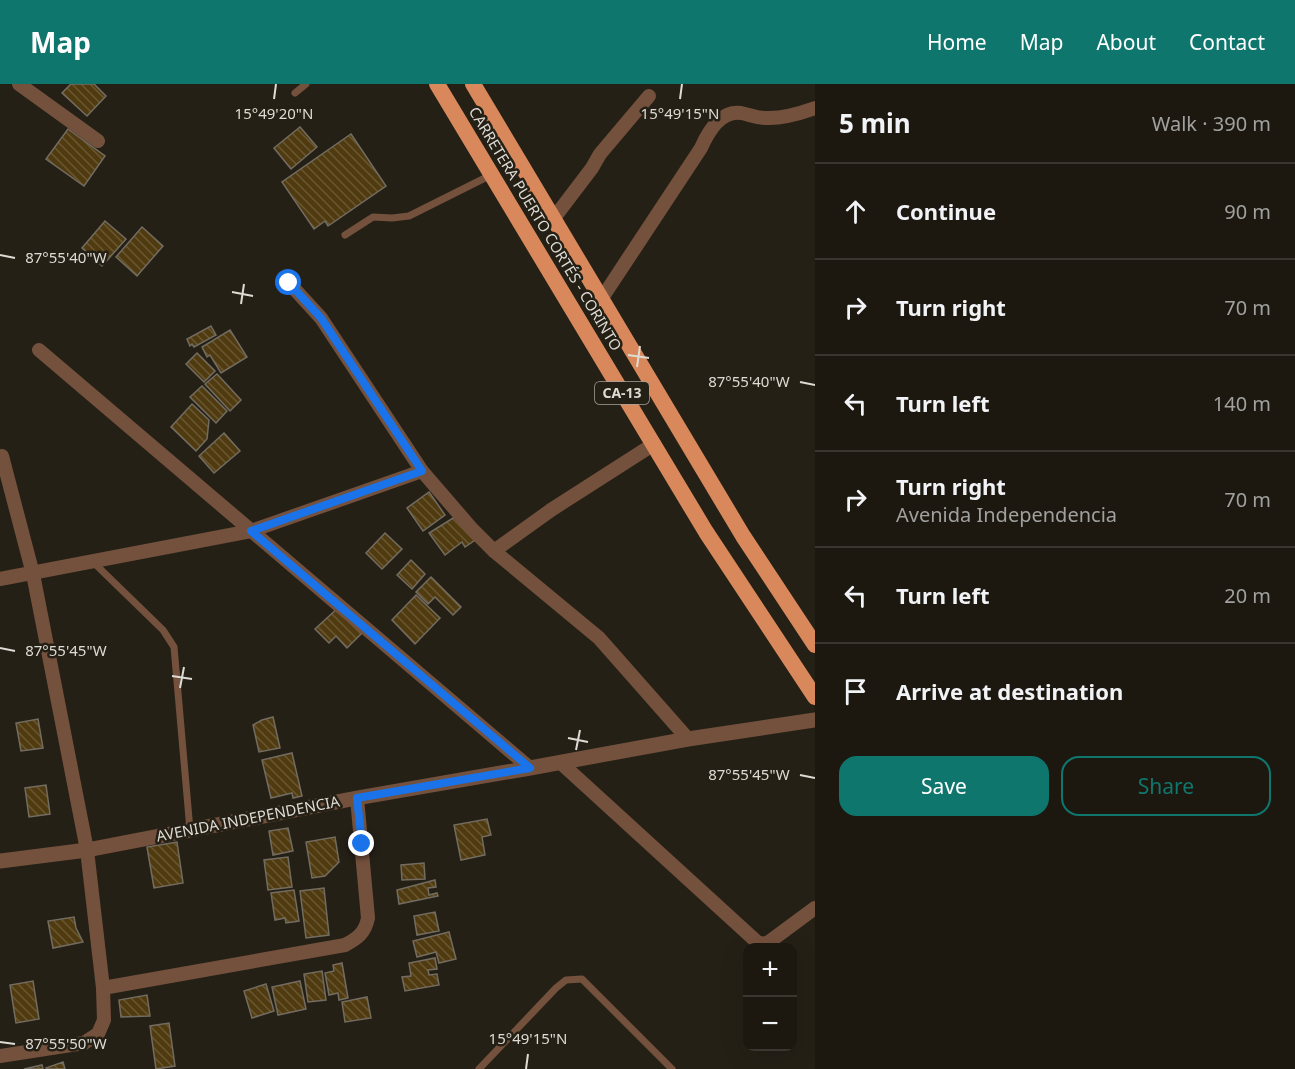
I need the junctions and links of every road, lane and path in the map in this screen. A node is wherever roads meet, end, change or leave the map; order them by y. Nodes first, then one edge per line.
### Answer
1 (19, 84) edge
2 (306, 84) edge
3 (437, 84) edge
4 (473, 84) edge
5 (296, 93) dead end
6 (649, 96) dead end
7 (815, 108) edge
8 (98, 141) dead end
9 (491, 175) junction
10 (555, 218) junction
11 (345, 235) dead end
12 (289, 283) dead end
13 (602, 298) junction
14 (39, 350) dead end
15 (654, 444) junction
16 (2, 456) dead end
17 (422, 471) junction
18 (251, 531) junction
19 (494, 551) junction
20 (92, 561) junction
21 (33, 574) junction
22 (0, 579) edge
23 (815, 645) edge
24 (815, 697) edge
25 (815, 720) edge
26 (688, 739) junction
27 (561, 763) junction
28 (530, 768) junction
29 (357, 798) junction
30 (189, 830) junction
31 (87, 850) junction
32 (0, 861) edge
33 (815, 908) edge
34 (103, 988) junction
35 (0, 1056) edge
36 (479, 1069) edge
37 (672, 1069) edge

1 - 8 street
2 - 5 lane
3 - 9 highway, CARRETERA PUERTO CORTÉS - CORINTO / CA-13
4 - 10 highway, CARRETERA PUERTO CORTÉS - CORINTO / CA-13
6 - 10 street
7 - 13 street
9 - 11 lane
9 - 15 highway, CARRETERA PUERTO CORTÉS - CORINTO / CA-13
10 - 13 highway, CARRETERA PUERTO CORTÉS - CORINTO / CA-13
12 - 17 street
13 - 23 highway, CARRETERA PUERTO CORTÉS - CORINTO / CA-13
14 - 18 street
15 - 19 street
15 - 24 highway, CARRETERA PUERTO CORTÉS - CORINTO / CA-13
16 - 21 street
17 - 18 street
17 - 19 street
18 - 20 street
18 - 28 street
19 - 26 street
20 - 21 street
20 - 30 lane
21 - 22 street
21 - 31 street
25 - 26 street, AVENIDA INDEPENDENCIA
26 - 27 street, AVENIDA INDEPENDENCIA
27 - 28 street, AVENIDA INDEPENDENCIA
27 - 33 street
28 - 29 street, AVENIDA INDEPENDENCIA
29 - 30 street, AVENIDA INDEPENDENCIA
29 - 34 street
30 - 31 street, AVENIDA INDEPENDENCIA
31 - 32 street, AVENIDA INDEPENDENCIA
31 - 34 street
34 - 35 street
36 - 37 lane

